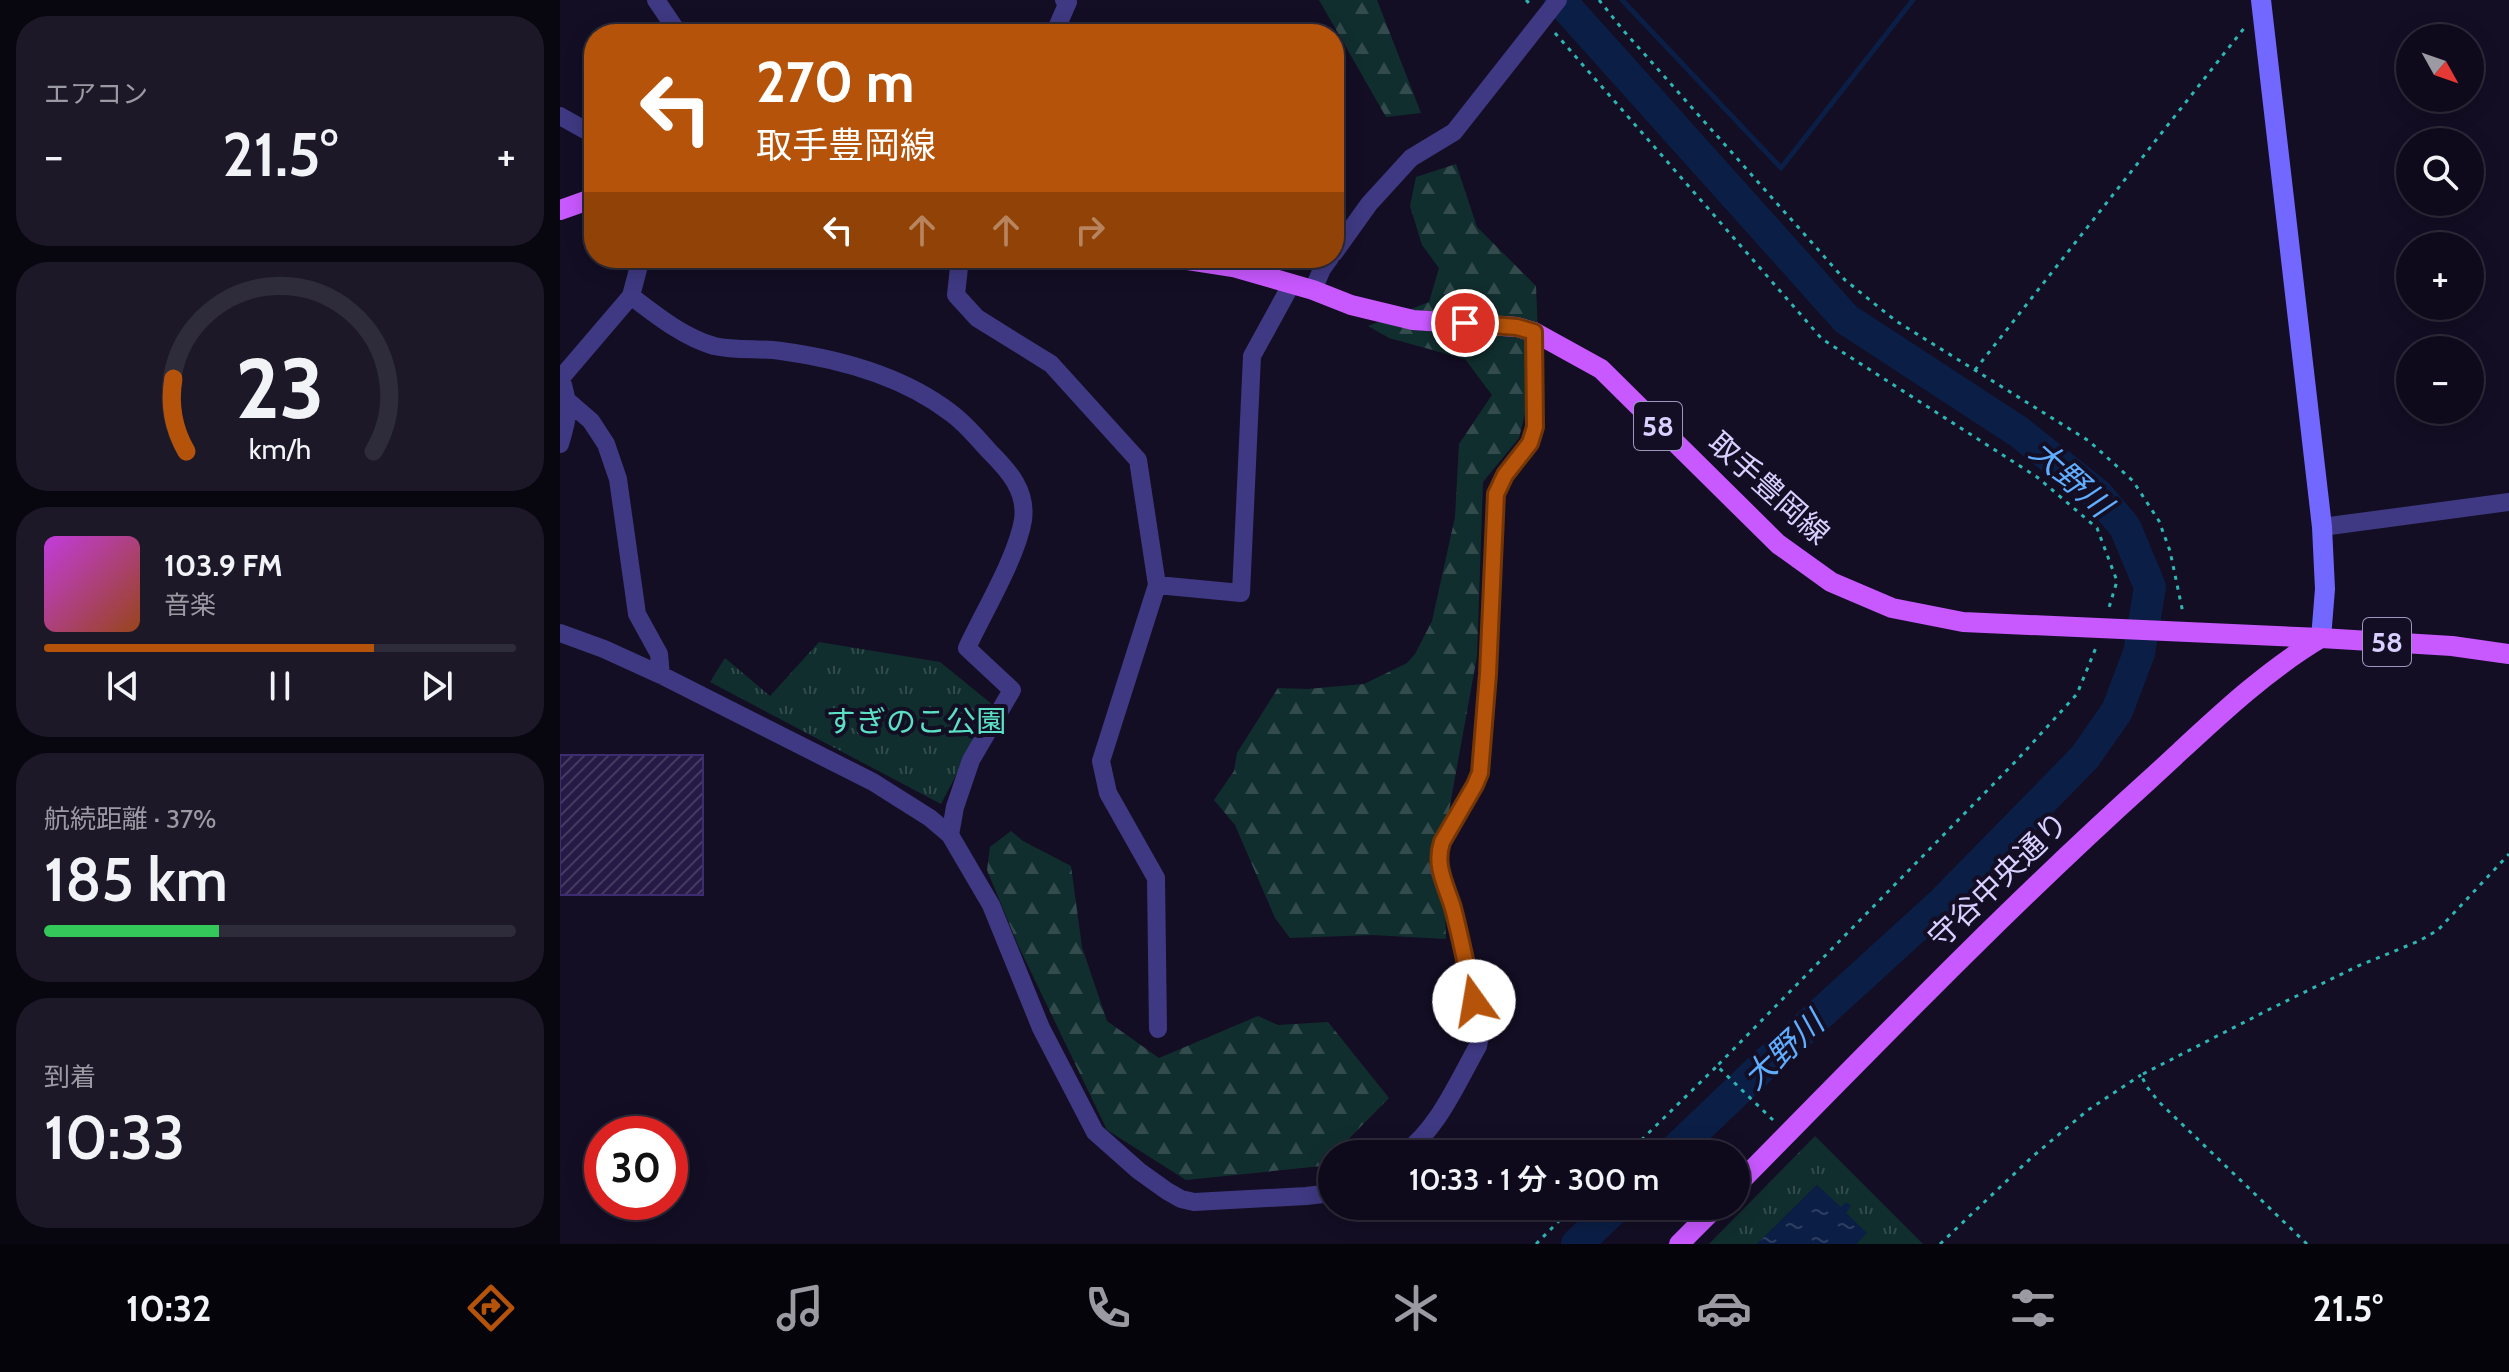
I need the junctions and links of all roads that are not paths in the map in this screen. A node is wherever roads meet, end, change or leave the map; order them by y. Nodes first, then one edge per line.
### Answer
1 (656, 0) edge
2 (1064, 0) edge
3 (1558, 0) edge
4 (2262, 5) edge
5 (672, 24) edge
6 (1058, 24) edge
7 (560, 116) edge
8 (584, 129) edge
9 (584, 202) edge
10 (560, 210) edge
11 (1344, 239) edge
12 (638, 268) edge
13 (959, 268) edge
14 (1236, 268) edge
15 (1323, 268) edge
16 (1291, 285) junction
17 (1313, 290) junction
18 (631, 296) junction
19 (1534, 332) junction
20 (560, 378) edge
21 (569, 402) junction
22 (560, 444) edge
23 (2509, 502) edge
24 (2322, 527) junction
25 (1157, 585) junction
26 (560, 633) edge
27 (2321, 638) junction
28 (2509, 654) edge
29 (661, 675) junction
30 (950, 835) junction
31 (1158, 1029) dead end
32 (1421, 1140) edge
33 (1750, 1172) edge
34 (1318, 1195) edge
35 (1703, 1220) edge
36 (1679, 1244) edge

1 - 5 street
2 - 6 street
3 - 11 street
4 - 24 street
7 - 8 street
9 - 10 main road
12 - 18 street
13 - 25 street
14 - 16 main road, 取手豊岡線 / 58
15 - 17 street
16 - 17 main road, 取手豊岡線 / 58
16 - 25 street
17 - 19 main road, 取手豊岡線 / 58
18 - 20 street
18 - 30 street
19 - 27 main road, 取手豊岡線 / 58
19 - 32 street
20 - 21 street
21 - 22 street
21 - 29 street
23 - 24 street
24 - 27 street
25 - 31 street
26 - 29 street
27 - 28 main road, 取手豊岡線 / 58
27 - 33 main road, 守谷中央通り / 58
29 - 30 street
30 - 34 street
35 - 36 main road

